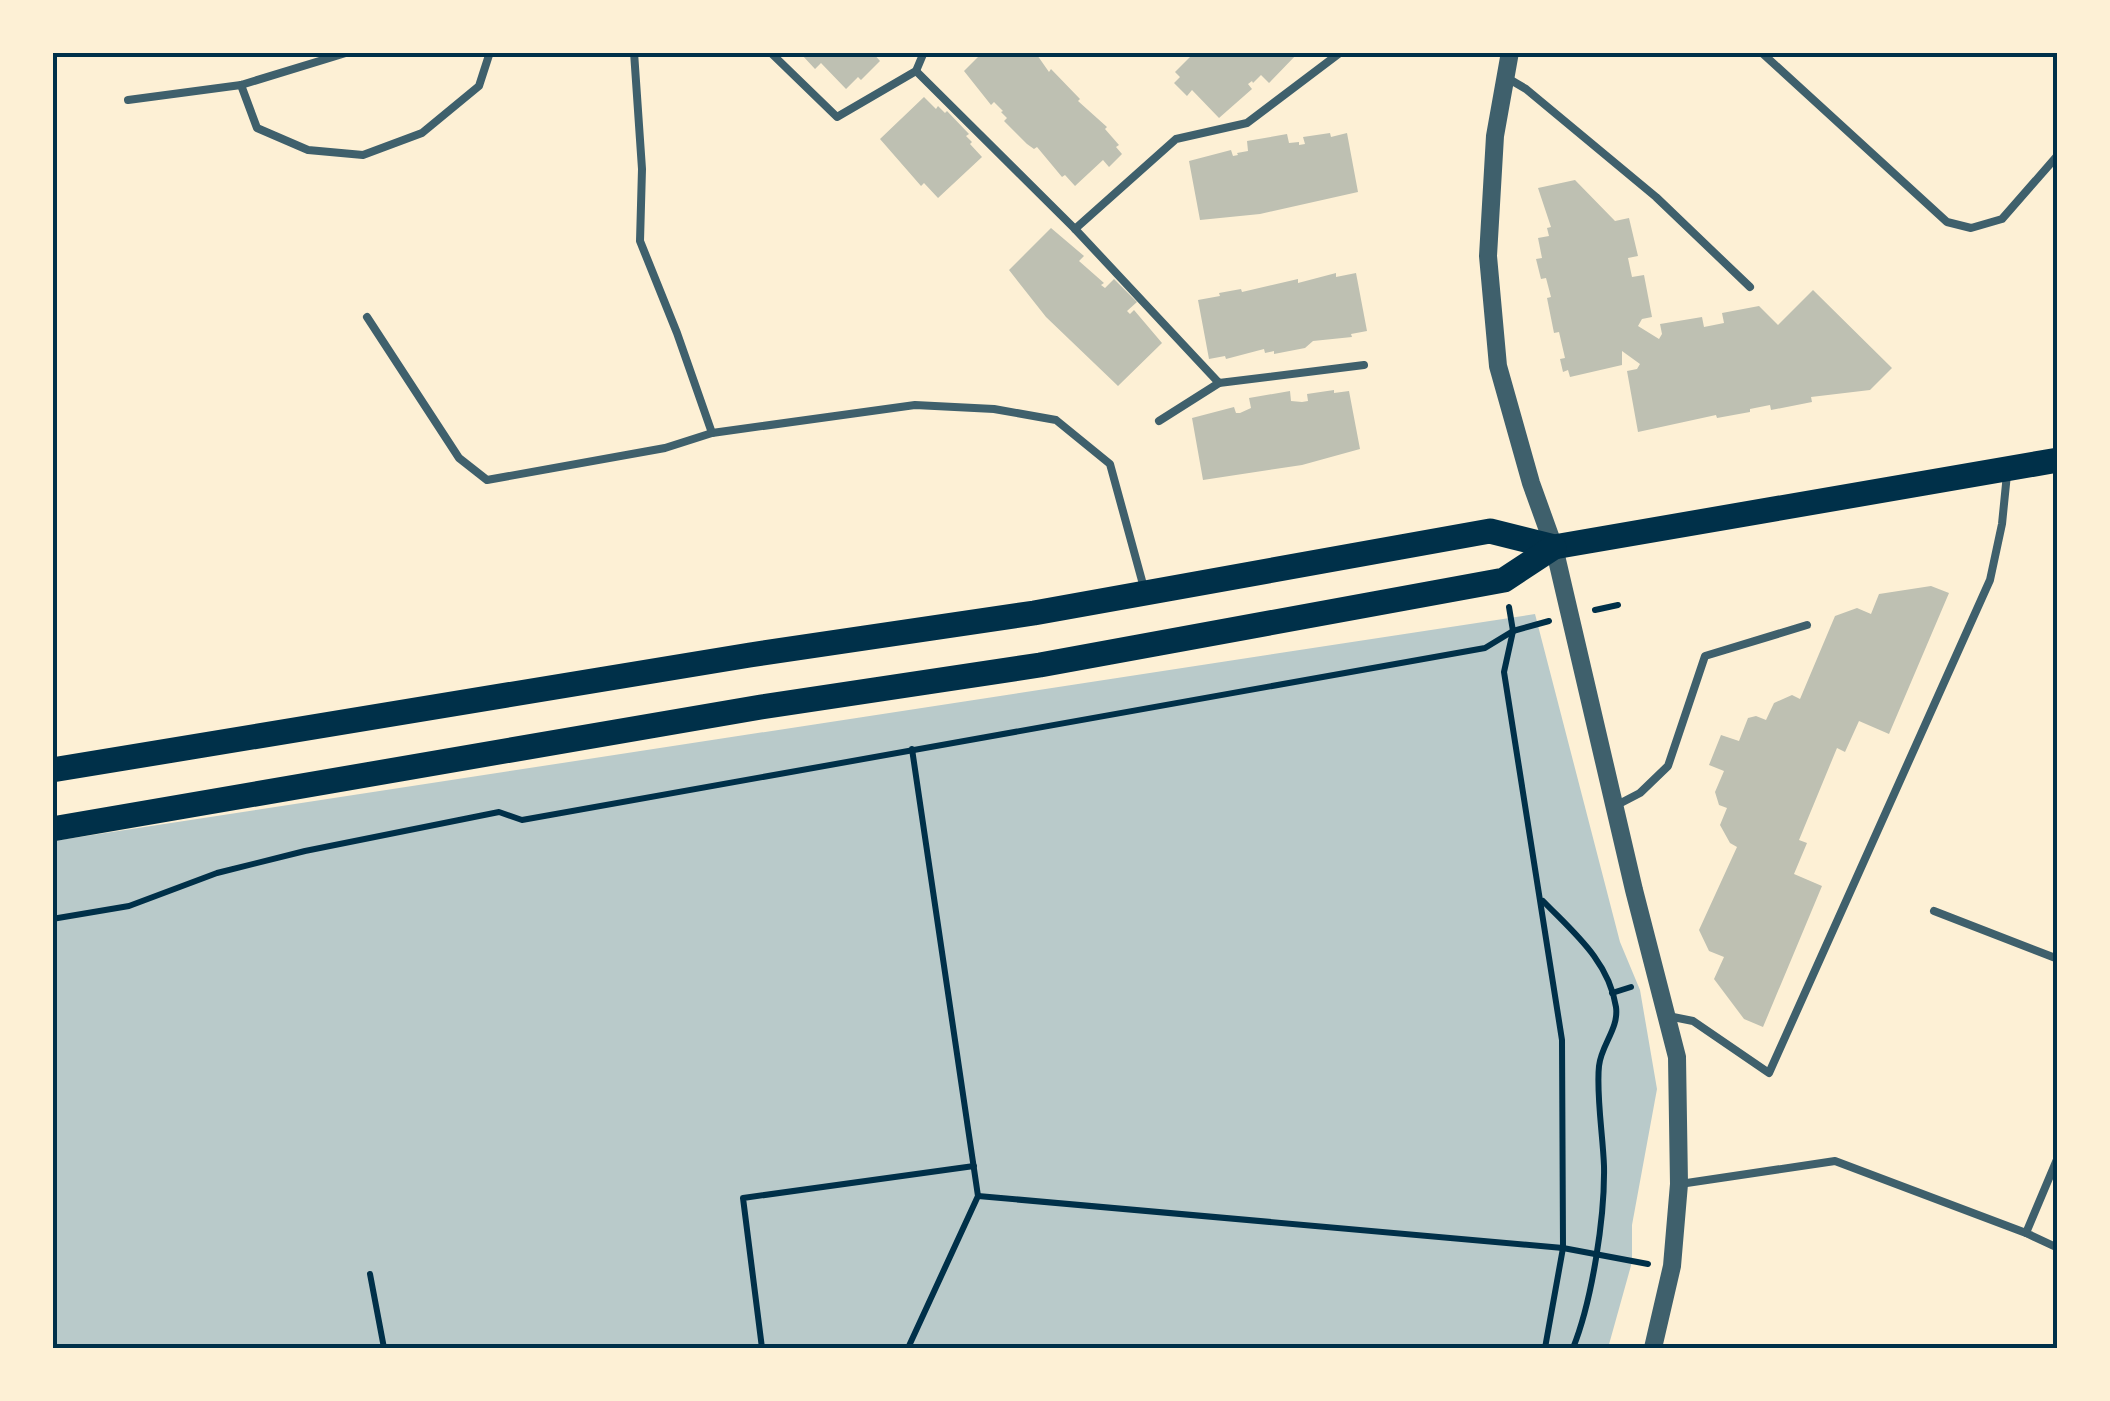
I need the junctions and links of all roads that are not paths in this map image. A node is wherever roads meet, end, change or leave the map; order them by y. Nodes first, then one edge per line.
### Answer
1 (348, 52) edge
2 (490, 52) edge
3 (634, 52) edge
4 (770, 52) edge
5 (924, 52) edge
6 (1340, 52) edge
7 (1510, 52) edge
8 (1761, 52) edge
9 (916, 71) junction
10 (1505, 76) junction
11 (241, 85) junction
12 (128, 100) dead end
13 (2058, 154) edge
14 (1075, 229) junction
15 (1750, 287) dead end
16 (367, 316) dead end
17 (1364, 365) dead end
18 (1219, 384) junction
19 (1159, 421) dead end
20 (712, 433) junction
21 (2058, 460) edge
22 (2008, 469) junction
23 (1554, 547) junction
24 (1146, 593) junction
25 (1806, 625) dead end
26 (52, 770) edge
27 (1615, 806) junction
28 (52, 830) edge
29 (1934, 911) dead end
30 (2058, 959) edge
31 (1668, 1016) junction
32 (2058, 1158) edge
33 (1679, 1184) junction
34 (2026, 1233) junction
35 (2058, 1248) edge
36 (1653, 1348) edge

1 - 11 lane
2 - 11 lane
3 - 20 lane
4 - 9 lane
5 - 9 lane
6 - 14 lane
7 - 10 street
8 - 13 lane
9 - 14 lane
10 - 15 lane
10 - 23 street
11 - 12 lane
14 - 18 lane
16 - 20 lane
17 - 18 lane
18 - 19 lane
20 - 24 lane
21 - 22 main road
22 - 23 main road
22 - 31 lane
23 - 24 main road
23 - 27 street
23 - 28 main road
24 - 26 main road
25 - 27 lane
27 - 31 street
29 - 30 lane
31 - 33 street
32 - 34 lane
33 - 34 lane
33 - 36 street
34 - 35 lane

